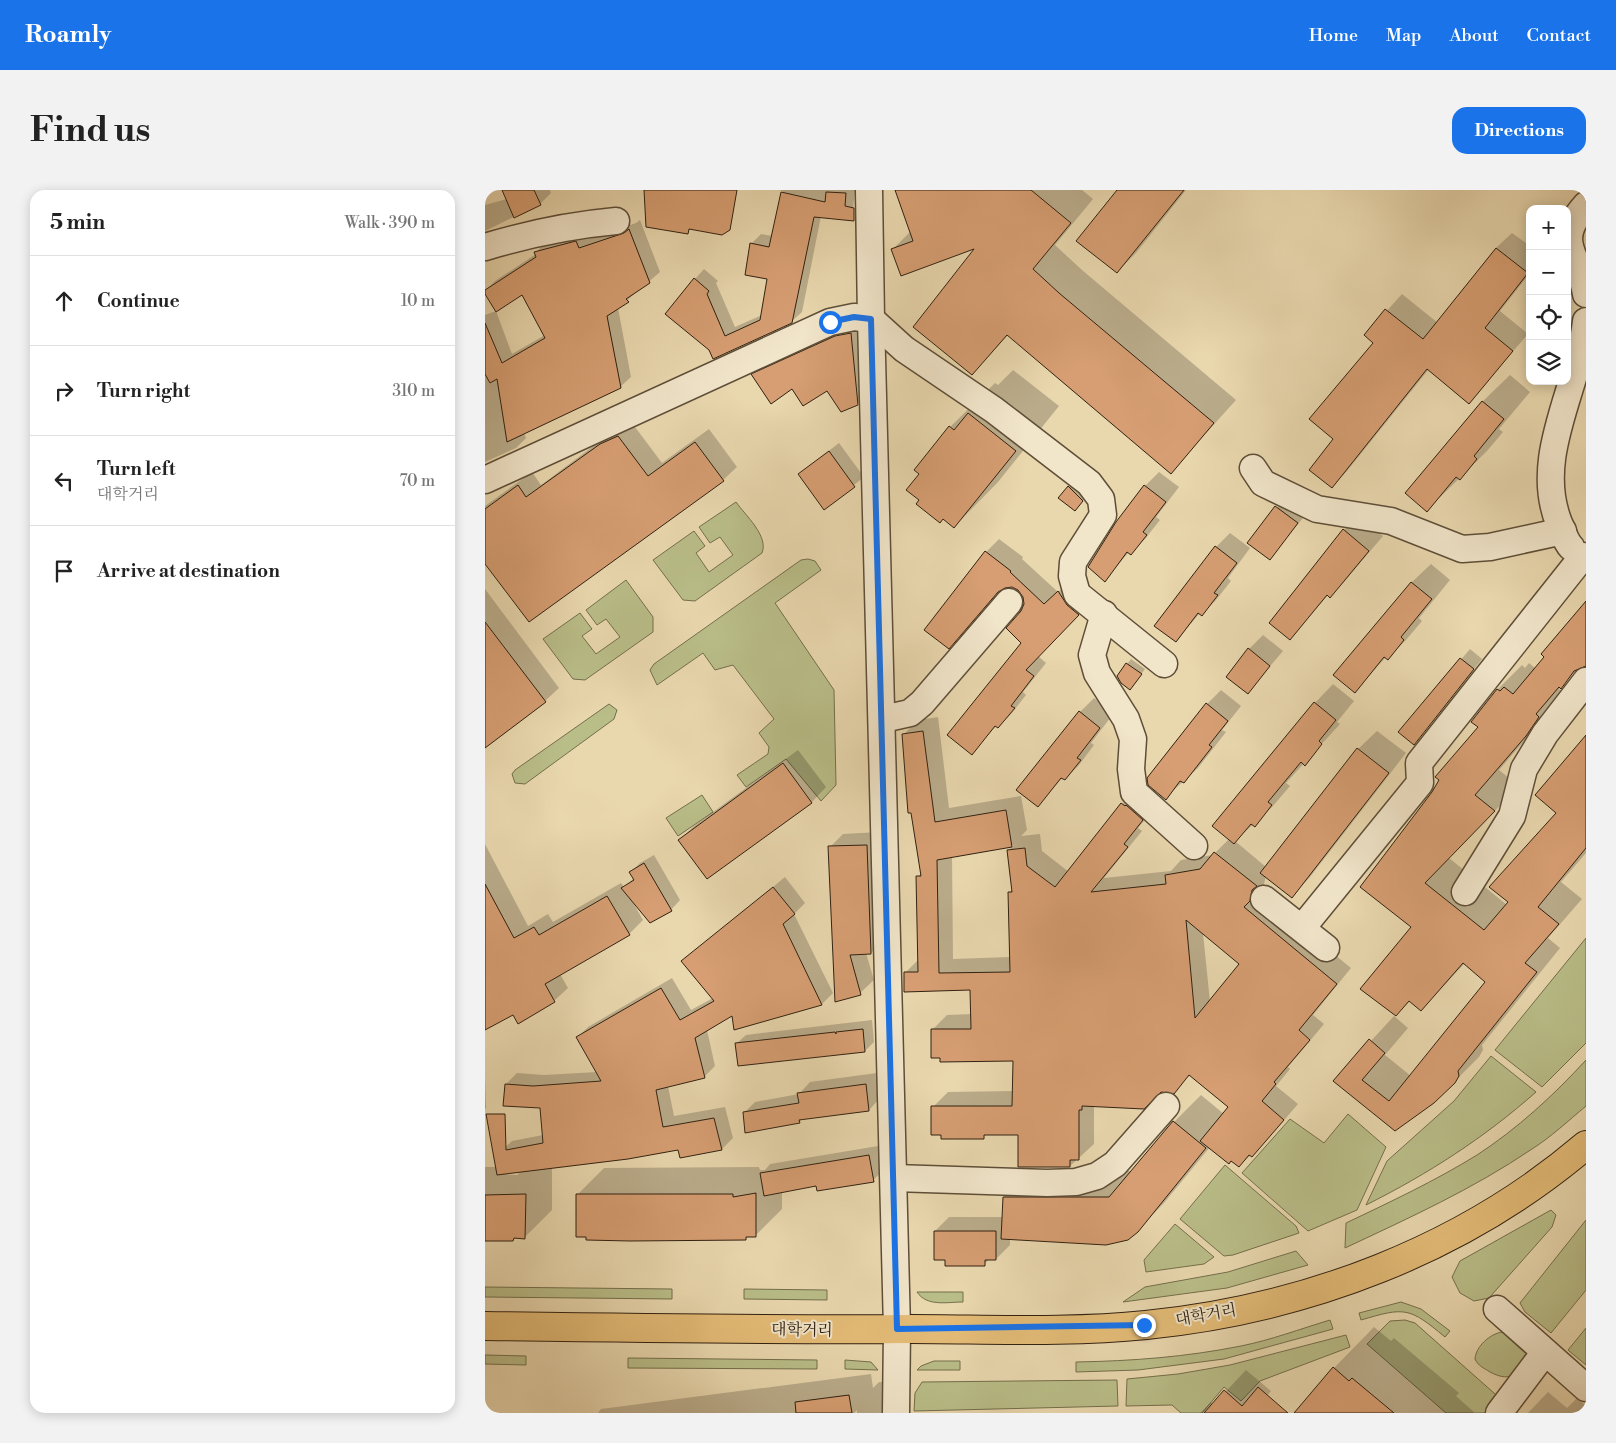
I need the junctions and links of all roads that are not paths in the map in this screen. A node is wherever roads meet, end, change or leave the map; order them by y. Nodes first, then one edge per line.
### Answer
1 (869, 190) edge
2 (1586, 205) edge
3 (616, 221) dead end
4 (485, 247) edge
5 (1586, 294) edge
6 (871, 319) junction
7 (1586, 321) edge
8 (1253, 468) dead end
9 (485, 480) edge
10 (1563, 532) junction
11 (1585, 558) edge
12 (1009, 602) dead end
13 (1104, 614) junction
14 (1164, 664) dead end
15 (1586, 682) edge
16 (883, 719) junction
17 (1194, 846) dead end
18 (1465, 892) dead end
19 (1264, 900) dead end
20 (1302, 928) junction
21 (1326, 948) dead end
22 (1166, 1106) dead end
23 (1586, 1145) edge
24 (894, 1178) junction
25 (1497, 1309) dead end
26 (485, 1326) edge
27 (897, 1329) junction
28 (1545, 1352) junction
29 (1586, 1388) edge
30 (896, 1413) edge
31 (1499, 1413) edge

1 - 6 street
2 - 5 street
3 - 4 street
6 - 9 street
6 - 13 street
6 - 16 street
7 - 10 street
8 - 10 street
10 - 11 street
11 - 20 street
12 - 16 street
13 - 14 street
13 - 17 street
15 - 18 street
16 - 24 street
19 - 20 street
20 - 21 street
22 - 24 street
23 - 27 main road, 대학거리
24 - 27 street
25 - 28 street
26 - 27 main road, 대학거리
27 - 30 street
28 - 29 street
28 - 31 street

